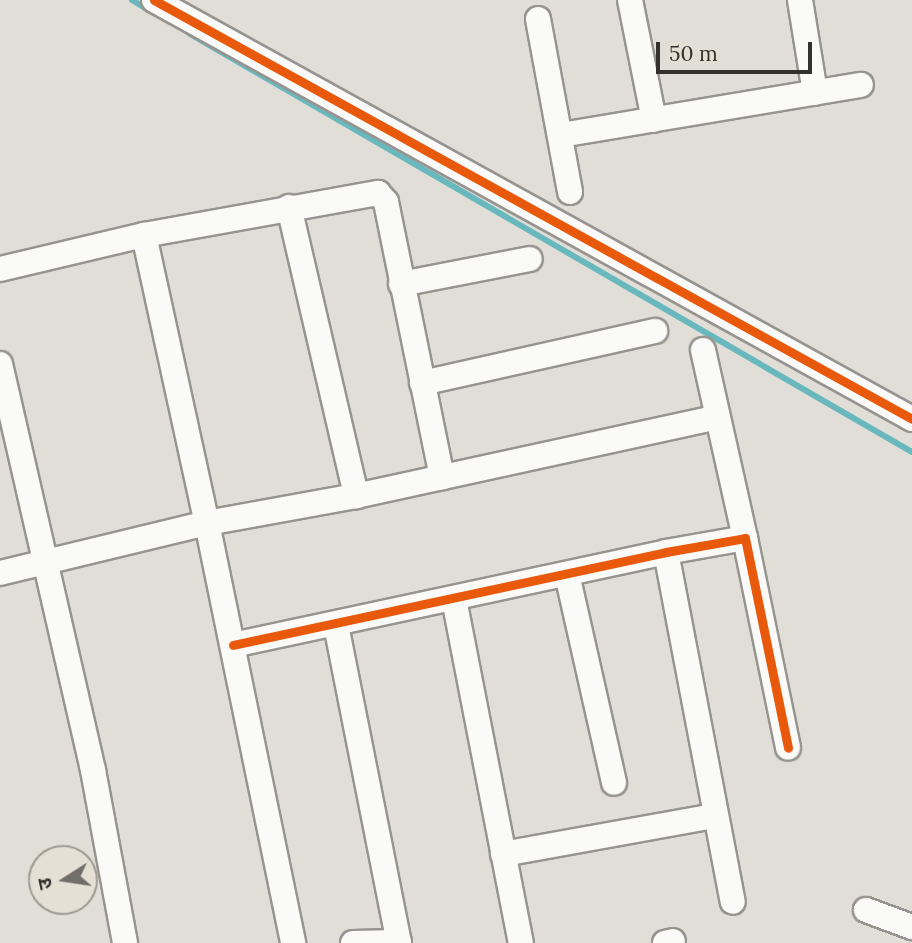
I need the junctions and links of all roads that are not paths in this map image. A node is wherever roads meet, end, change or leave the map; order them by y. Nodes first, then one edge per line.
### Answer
1 (154, 0) edge
2 (630, 0) edge
3 (800, 0) edge
4 (538, 19) dead end
5 (861, 85) dead end
6 (816, 93) junction
7 (654, 120) junction
8 (561, 135) junction
9 (570, 192) dead end
10 (289, 207) junction
11 (144, 235) junction
12 (530, 259) dead end
13 (0, 269) edge
14 (401, 284) junction
15 (654, 331) dead end
16 (703, 350) dead end
17 (0, 364) edge
18 (422, 383) junction
19 (717, 417) junction
20 (912, 419) edge
21 (442, 477) junction
22 (356, 496) junction
23 (208, 523) junction
24 (745, 538) junction
25 (666, 552) junction
26 (44, 563) junction
27 (0, 573) edge
28 (567, 574) junction
29 (454, 599) junction
30 (336, 625) junction
31 (233, 645) junction
32 (788, 748) dead end
33 (614, 783) dead end
34 (715, 816) junction
35 (503, 854) junction
36 (733, 902) dead end
37 (866, 910) dead end
38 (912, 927) edge
39 (125, 943) edge
40 (293, 943) edge
41 (353, 943) edge
42 (399, 943) edge
43 (521, 943) edge

1 - 20 street
2 - 7 street
3 - 6 street
4 - 8 street
5 - 6 street
6 - 7 street
7 - 8 street
8 - 9 street
10 - 11 street
10 - 14 street
10 - 22 street
11 - 13 street
11 - 23 street
12 - 14 street
14 - 18 street
15 - 18 street
16 - 19 street
17 - 26 street
18 - 21 street
19 - 21 street
19 - 24 street
21 - 22 street
22 - 23 street
23 - 26 street
23 - 31 street
24 - 25 street
24 - 32 street
25 - 28 street
25 - 34 street
26 - 27 street
26 - 39 street
28 - 29 street
28 - 33 street
29 - 30 street
29 - 35 street
30 - 31 street
30 - 42 street
31 - 40 street
34 - 35 street
34 - 36 street
35 - 43 street
37 - 38 street
41 - 42 street

